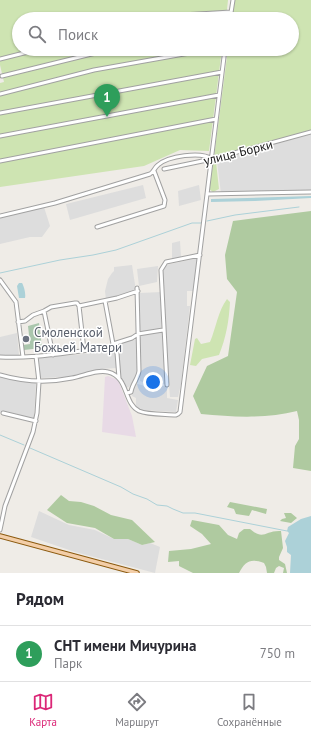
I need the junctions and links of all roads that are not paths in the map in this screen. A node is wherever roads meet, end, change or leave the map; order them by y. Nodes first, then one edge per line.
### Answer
1 (232, 0) edge
2 (231, 12) edge
3 (12, 56) edge
4 (83, 56) edge
5 (173, 56) edge
6 (224, 56) edge
7 (0, 59) edge
8 (222, 72) junction
9 (2, 76) dead end
10 (0, 94) edge
11 (219, 95) junction
12 (0, 113) edge
13 (216, 119) junction
14 (311, 132) edge
15 (0, 136) edge
16 (212, 159) junction
17 (0, 161) edge
18 (164, 169) dead end
19 (154, 171) junction
20 (311, 192) edge
21 (207, 194) junction
22 (0, 216) edge
23 (97, 227) dead end
24 (200, 255) junction
25 (0, 280) edge
26 (105, 301) junction
27 (79, 306) junction
28 (44, 311) junction
29 (18, 322) junction
30 (164, 330) junction
31 (138, 334) junction
32 (112, 344) junction
33 (84, 350) junction
34 (53, 355) junction
35 (36, 356) junction
36 (0, 357) edge
37 (23, 357) junction
38 (0, 375) edge
39 (120, 378) junction
40 (39, 382) junction
41 (167, 385) dead end
42 (127, 393) junction
43 (3, 413) dead end
44 (36, 421) junction
45 (0, 530) edge
46 (0, 536) edge
47 (137, 573) edge

1 - 2 street
3 - 7 street
4 - 9 street
5 - 10 street
6 - 8 street
8 - 11 street
8 - 12 street
11 - 13 street
11 - 15 street
13 - 16 street
13 - 17 street
14 - 16 street, улица Борки
16 - 18 street, улица Борки
16 - 19 street
16 - 21 street
19 - 22 street
19 - 23 street
20 - 21 street
21 - 24 street
24 - 30 street
24 - 42 street
25 - 29 street
26 - 27 street
26 - 31 street
26 - 32 street
27 - 28 street
27 - 33 street
28 - 29 street
28 - 34 street
29 - 37 street
30 - 31 street
30 - 41 street
31 - 32 street
31 - 42 street
32 - 33 street
32 - 39 street
33 - 34 street
34 - 35 street
35 - 37 street
35 - 40 street
36 - 37 street
38 - 40 street
39 - 40 street
39 - 42 street
40 - 44 street
43 - 44 street
44 - 45 street
46 - 47 main road

